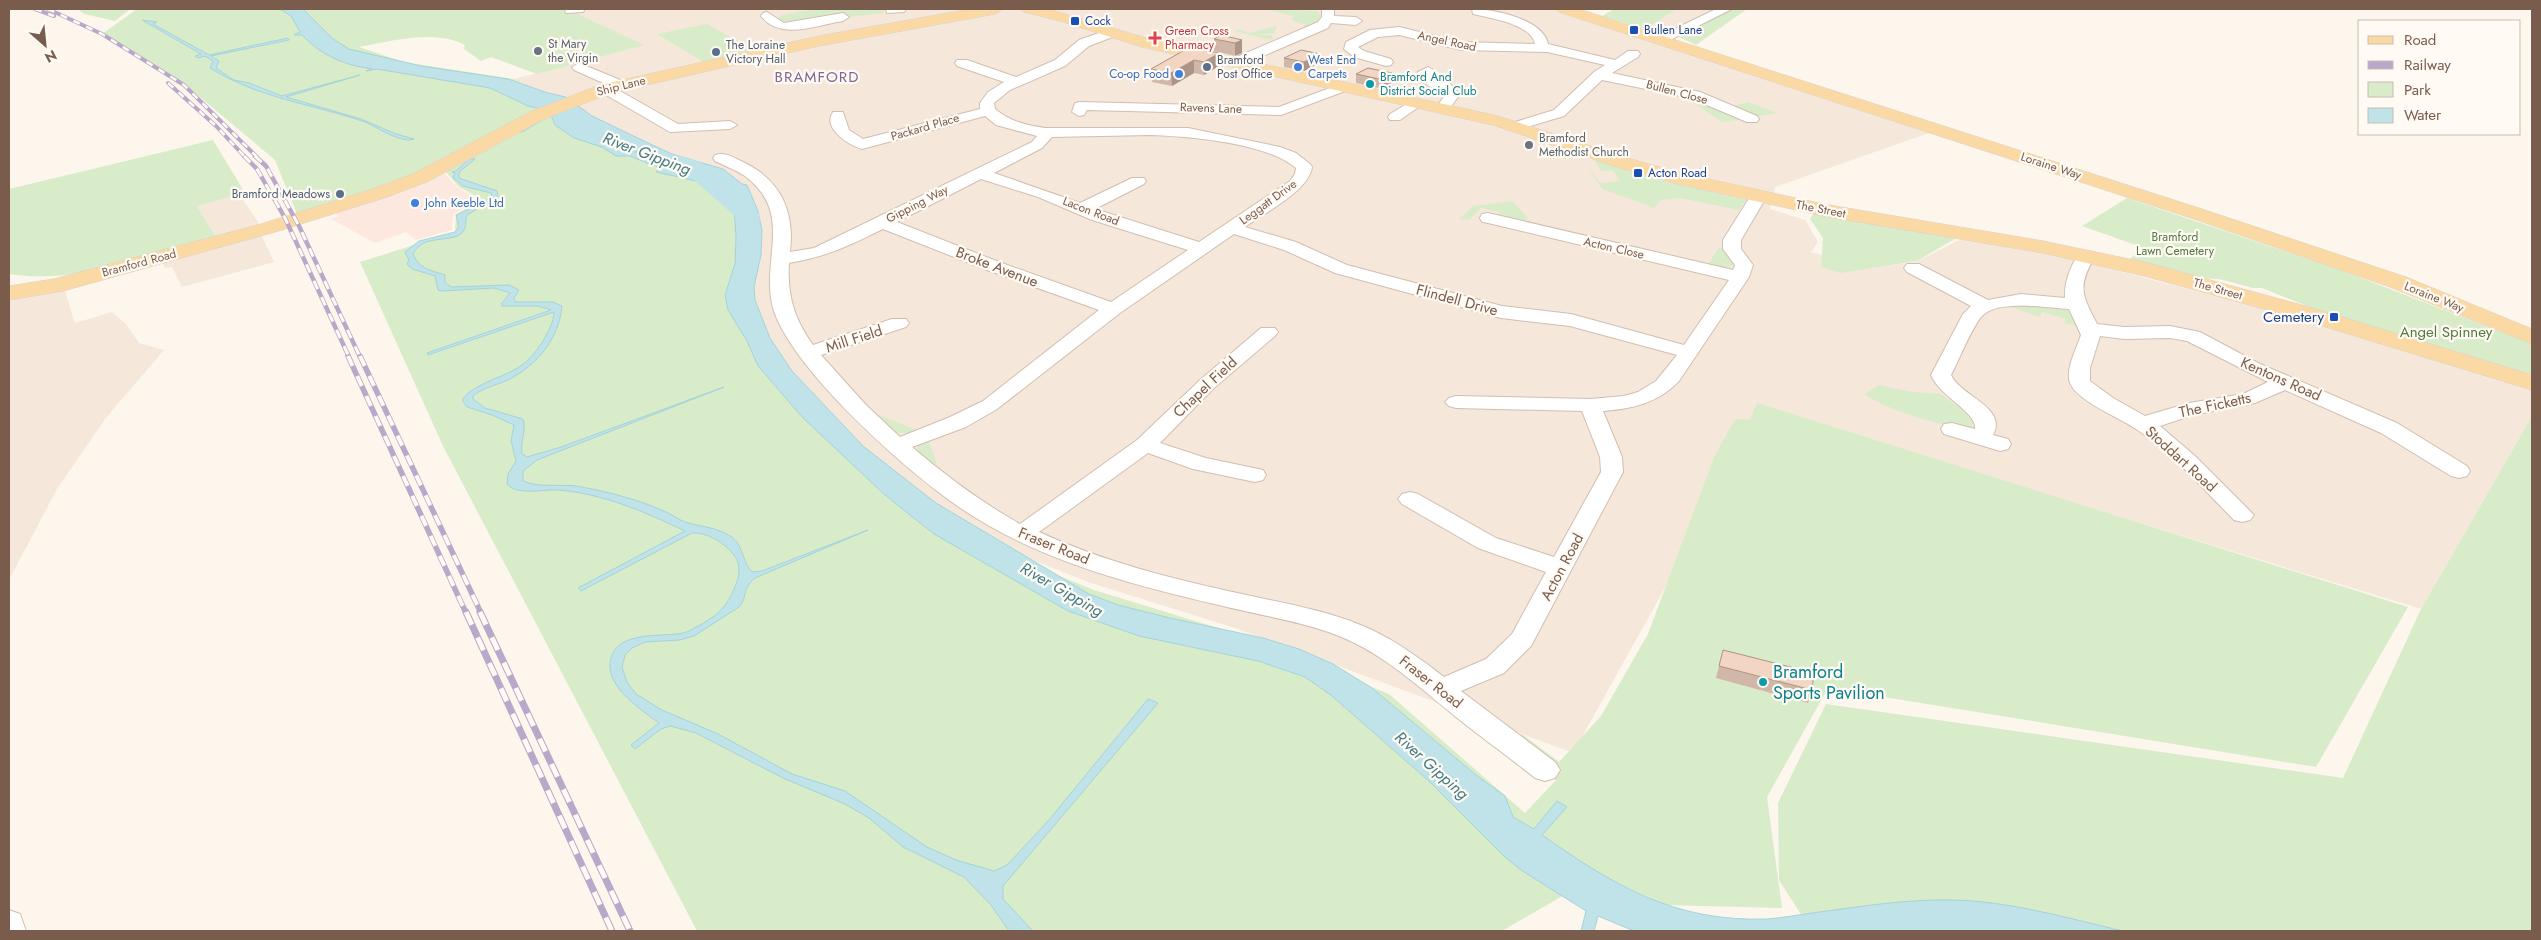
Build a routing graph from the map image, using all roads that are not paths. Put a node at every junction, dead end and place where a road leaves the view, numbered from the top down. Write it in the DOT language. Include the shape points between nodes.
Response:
graph roads {
  1 [pos="996,9"];
  2 [pos="1030,9"];
  3 [pos="1564,9"];
  4 [pos="1726,9"];
  5 [pos="1477,10"];
  6 [pos="783,13"];
  7 [pos="1328,14"];
  8 [pos="842,17"];
  9 [pos="1356,20"];
  10 [pos="1110,33"];
  11 [pos="1661,40"];
  12 [pos="1542,48"];
  13 [pos="1633,54"];
  14 [pos="1386,62"];
  15 [pos="1236,63"];
  16 [pos="962,64"];
  17 [pos="1616,64"];
  18 [pos="579,66"];
  19 [pos="1428,71"];
  20 [pos="1599,75"];
  21 [pos="1016,82"];
  22 [pos="613,87"];
  23 [pos="1343,87"];
  24 [pos="1415,103"];
  25 [pos="1443,108"];
  26 [pos="988,111"];
  27 [pos="1079,112"];
  28 [pos="838,115"];
  29 [pos="1395,117"];
  30 [pos="1752,119"];
  31 [pos="1517,126"];
  32 [pos="720,129"];
  33 [pos="1045,133"];
  34 [pos="721,158"];
  35 [pos="979,173"];
  36 [pos="1138,181"];
  37 [pos="1759,196"];
  38 [pos="1081,209"];
  39 [pos="1488,218"];
  40 [pos="882,222"];
  41 [pos="268,228"];
  42 [pos="1231,228"];
  43 [pos="1202,250"];
  44 [pos="2086,256"];
  45 [pos="780,259"];
  46 [pos="1913,268"];
  47 [pos="1740,277"];
  48 [pos="9,293"];
  49 [pos="2075,304"];
  50 [pos="1986,306"];
  51 [pos="1113,309"];
  52 [pos="899,323"];
  53 [pos="2090,329"];
  54 [pos="1268,332"];
  55 [pos="2532,337"];
  56 [pos="1688,352"];
  57 [pos="809,353"];
  58 [pos="2284,382"];
  59 [pos="2532,383"];
  60 [pos="1456,402"];
  61 [pos="1590,405"];
  62 [pos="2143,424"];
  63 [pos="1952,430"];
  64 [pos="898,445"];
  65 [pos="1145,445"];
  66 [pos="2459,471"];
  67 [pos="1255,475"];
  68 [pos="1410,499"];
  69 [pos="2242,515"];
  70 [pos="1021,534"];
  71 [pos="1561,568"];
  72 [pos="1442,689"];
  73 [pos="1545,770"];
  74 [pos="9,924"];
  75 [pos="10,931"];
  1 -- 22 [label="main road, Ship Lane" via="819,41"];
  2 -- 10 [label="main road, The Street"];
  3 -- 11 [label="main road, Loraine Way"];
  4 -- 11 [label="street"];
  5 -- 12 [label="street" via="1533,30 1541,37"];
  6 -- 8 [label="street" via="761,18 784,27"];
  7 -- 9 [label="street"];
  7 -- 15 [label="street" via="1316,28"];
  10 -- 15 [label="main road, The Street"];
  10 -- 21 [label="street" via="1084,43 1060,63"];
  11 -- 55 [label="main road, Loraine Way" via="2398,282"];
  12 -- 14 [label="street, Angel Road" via="1469,47 1394,31 1375,34 1351,45 1355,53"];
  12 -- 17 [label="street, Angel Road"];
  13 -- 17 [label="street"];
  15 -- 23 [label="main road, The Street"];
  16 -- 21 [label="street"];
  17 -- 20 [label="street"];
  18 -- 22 [label="street"];
  19 -- 25 [label="street" via="1423,75 1424,79 1447,83 1452,92 1453,96"];
  20 -- 30 [label="street, Bullen Close" via="1686,92"];
  20 -- 31 [label="street" via="1559,113"];
  21 -- 26 [label="street" via="993,95 986,106"];
  22 -- 32 [label="street" via="676,129"];
  22 -- 41 [label="main road, Ship Lane" via="538,116 422,177"];
  23 -- 24 [label="main road, The Street"];
  23 -- 27 [label="street, Ravens Lane" via="1281,112 1141,106 1080,106"];
  24 -- 25 [label="main road, The Street"];
  24 -- 29 [label="street"];
  25 -- 31 [label="main road, The Street"];
  26 -- 28 [label="street, Packard Place" via="867,148 844,134"];
  26 -- 33 [label="street, Leggatt Drive" via="1003,123"];
  31 -- 37 [label="main road, The Street" via="1651,172"];
  33 -- 35 [label="street, Gipping Way" via="1037,145"];
  33 -- 42 [label="street, Leggatt Drive" via="1170,131 1281,151 1304,167 1303,175 1296,184"];
  34 -- 45 [label="street, Fraser Road" via="753,175 778,203 784,224"];
  35 -- 38 [label="street, Lacon Road"];
  35 -- 40 [label="street, Gipping Way"];
  36 -- 38 [label="street"];
  37 -- 44 [label="main road, The Street" via="1858,217"];
  37 -- 47 [label="street" via="1732,240 1732,249 1744,265"];
  38 -- 43 [label="street, Lacon Road"];
  39 -- 47 [label="street, Acton Close"];
  40 -- 45 [label="street, Gipping Way" via="817,254"];
  40 -- 51 [label="street, Broke Avenue"];
  41 -- 48 [label="main road, Bramford Road" via="55,286"];
  42 -- 43 [label="street, Leggatt Drive"];
  42 -- 56 [label="street, Flindell Drive" via="1290,246 1340,269 1501,312 1571,320"];
  43 -- 51 [label="street, Leggatt Drive"];
  44 -- 49 [label="street" via="2075,286"];
  44 -- 59 [label="main road, The Street" via="2173,276 2293,310"];
  45 -- 57 [label="street, Fraser Road" via="781,301 787,319"];
  46 -- 50 [label="street"];
  47 -- 56 [label="street"];
  49 -- 50 [label="street" via="2021,300"];
  49 -- 53 [label="street"];
  50 -- 63 [label="street" via="1973,314 1941,374 1948,389 1984,418 1990,441"];
  51 -- 64 [label="street, Leggatt Drive" via="990,405 958,422"];
  52 -- 57 [label="street, Mill Field"];
  53 -- 58 [label="street, Kentons Road" via="2188,334"];
  53 -- 62 [label="street, Stoddart Road" via="2091,340 2080,368 2080,382 2096,397"];
  54 -- 65 [label="street, Chapel Field" via="1213,379"];
  56 -- 61 [label="street" via="1672,377 1658,391 1630,402"];
  57 -- 64 [label="street, Fraser Road"];
  58 -- 62 [label="street, The Ficketts" via="2248,399 2189,409"];
  58 -- 66 [label="street, Kentons Road" via="2388,428"];
  60 -- 61 [label="street"];
  61 -- 71 [label="street, Acton Road" via="1611,457 1612,472"];
  62 -- 69 [label="street, Stoddart Road" via="2171,446"];
  64 -- 70 [label="street, Fraser Road" via="970,506"];
  65 -- 67 [label="street" via="1201,464"];
  65 -- 70 [label="street, Chapel Field"];
  68 -- 71 [label="street" via="1486,543"];
  70 -- 72 [label="street, Fraser Road" via="1125,573 1349,630 1392,652"];
  71 -- 72 [label="street, Acton Road" via="1515,649 1494,666"];
  72 -- 73 [label="street, Fraser Road"];
  74 -- 75 [label="street"];
}
